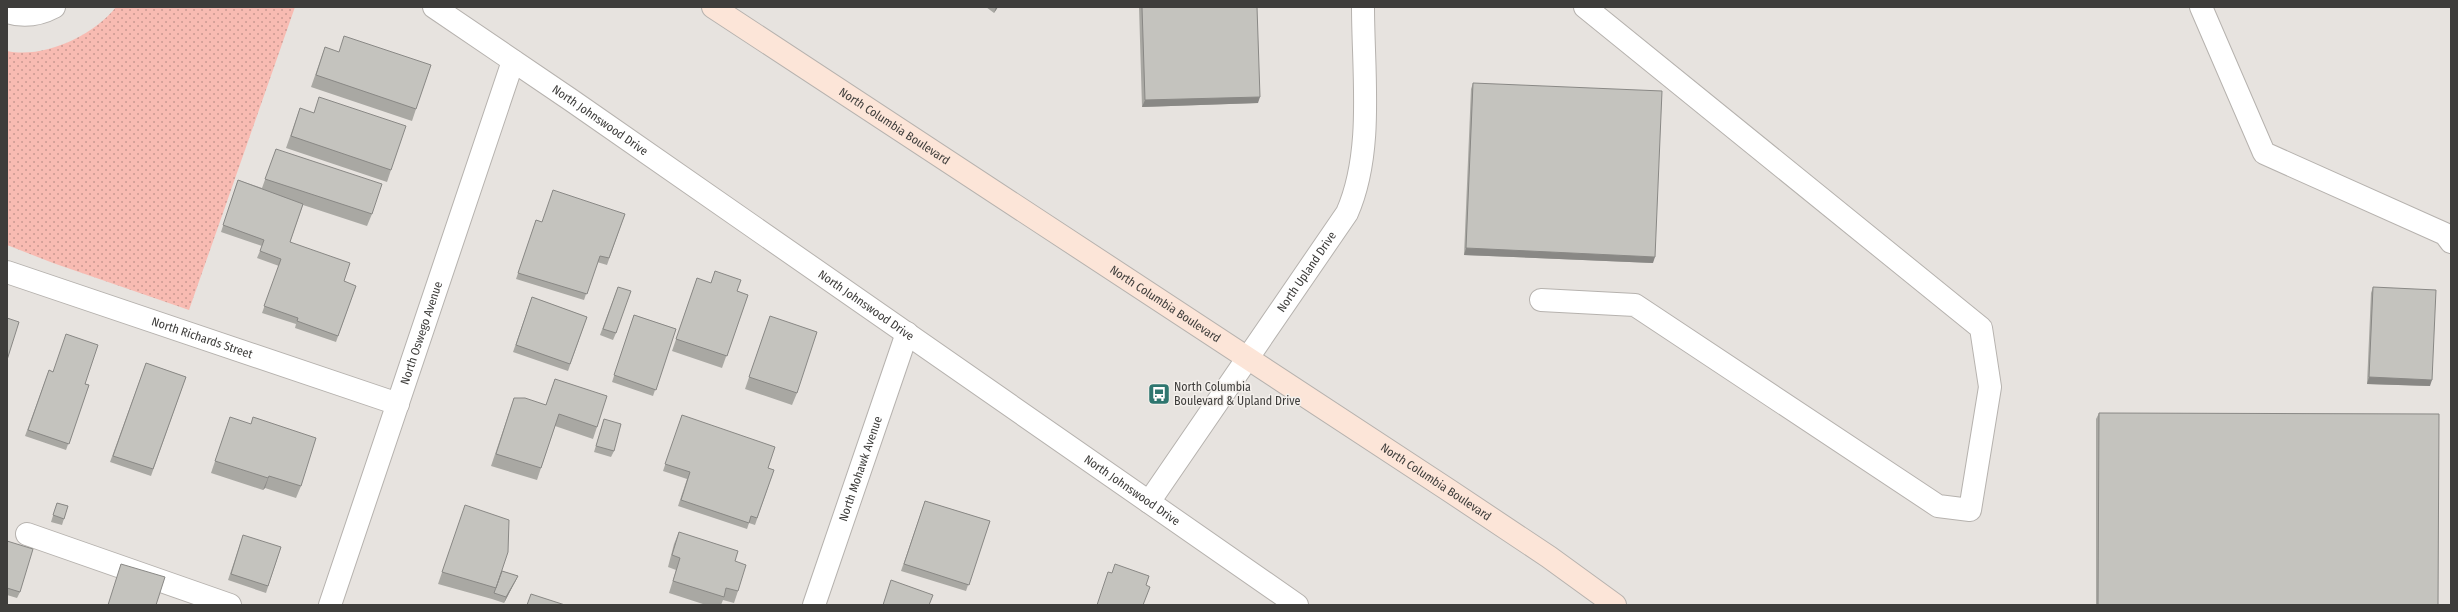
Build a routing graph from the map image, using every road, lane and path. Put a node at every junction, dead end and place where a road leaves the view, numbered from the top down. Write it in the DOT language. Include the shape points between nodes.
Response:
graph roads {
  1 [pos="54,7"];
  2 [pos="434,7"];
  3 [pos="713,7"];
  4 [pos="1363,7"];
  5 [pos="1585,7"];
  6 [pos="2201,7"];
  7 [pos="7,12"];
  8 [pos="514,61"];
  9 [pos="2451,242"];
  10 [pos="7,272"];
  11 [pos="1541,300"];
  12 [pos="907,333"];
  13 [pos="1248,358"];
  14 [pos="398,404"];
  15 [pos="1149,502"];
  16 [pos="27,534"];
  17 [pos="1295,604"];
  18 [pos="230,605"];
  19 [pos="330,605"];
  20 [pos="814,605"];
  21 [pos="1614,605"];
  1 -- 7 [label="street" via="35,14 18,15"];
  2 -- 8 [label="street, North Johnswood Drive"];
  3 -- 13 [label="main road, North Columbia Boulevard"];
  4 -- 13 [label="street, North Upland Drive" via="1364,130 1361,169 1355,195 1347,213"];
  5 -- 11 [label="street" via="1981,328 1990,387 1970,510 1938,506 1635,304"];
  6 -- 9 [label="street" via="2264,152 2445,234"];
  8 -- 12 [label="street, North Johnswood Drive"];
  8 -- 14 [label="street, North Oswego Avenue"];
  10 -- 14 [label="street, North Richards Street"];
  12 -- 15 [label="street, North Johnswood Drive"];
  12 -- 20 [label="street, North Mohawk Avenue"];
  13 -- 15 [label="street, North Upland Drive"];
  13 -- 21 [label="main road, North Columbia Boulevard" via="1550,557"];
  14 -- 19 [label="street, North Oswego Avenue"];
  15 -- 17 [label="street, North Johnswood Drive"];
  16 -- 18 [label="street"];
}
